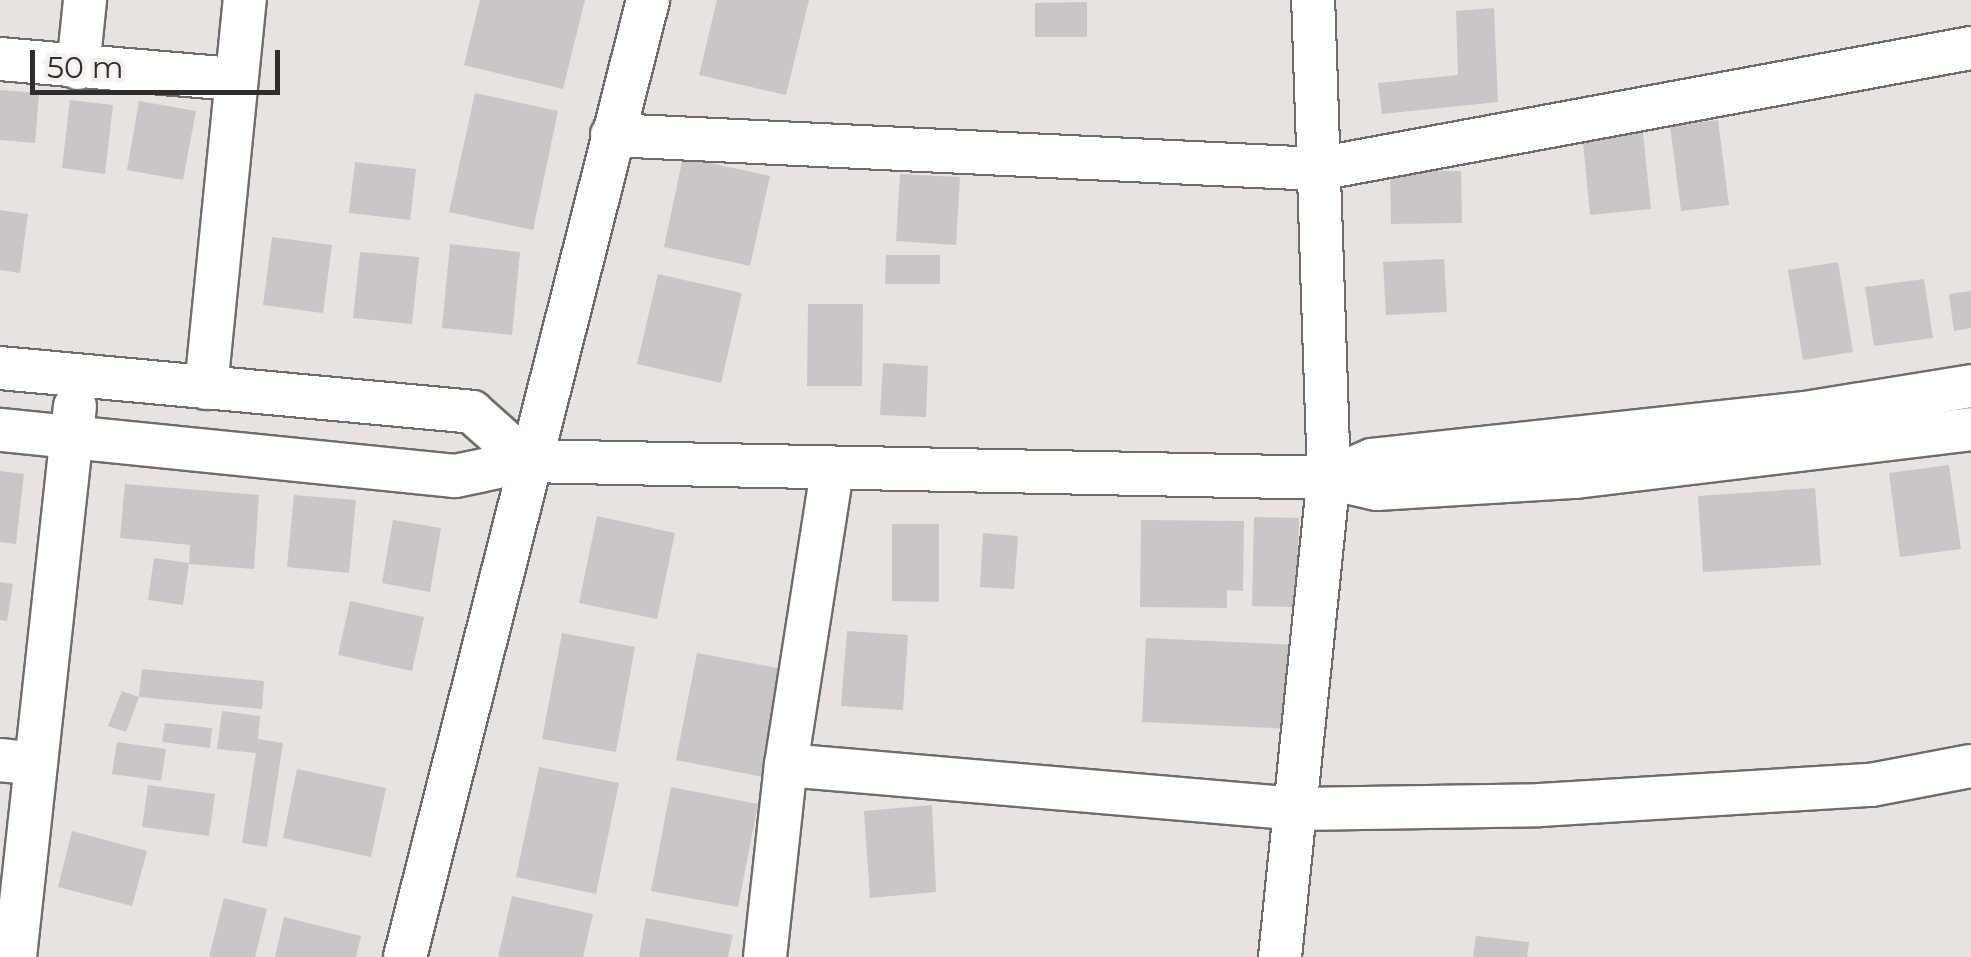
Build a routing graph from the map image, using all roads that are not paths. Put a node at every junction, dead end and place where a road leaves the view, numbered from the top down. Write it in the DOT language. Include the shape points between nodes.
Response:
graph roads {
  1 [pos="85,0"];
  2 [pos="245,0"];
  3 [pos="648,0"];
  4 [pos="1313,0"];
  5 [pos="1971,48"];
  6 [pos="0,59"];
  7 [pos="78,68"];
  8 [pos="233,80"];
  9 [pos="612,135"];
  10 [pos="1318,169"];
  11 [pos="0,368"];
  12 [pos="76,376"];
  13 [pos="1971,386"];
  14 [pos="206,388"];
  15 [pos="0,430"];
  16 [pos="1971,430"];
  17 [pos="74,435"];
  18 [pos="527,461"];
  19 [pos="832,472"];
  20 [pos="1329,478"];
  21 [pos="18,762"];
  22 [pos="786,766"];
  23 [pos="1971,766"];
  24 [pos="1298,809"];
  25 [pos="15,957"];
  26 [pos="405,957"];
  27 [pos="765,957"];
  28 [pos="1280,957"];
  1 -- 7 [label="street"];
  2 -- 8 [label="street"];
  3 -- 9 [label="street"];
  4 -- 10 [label="street"];
  5 -- 10 [label="street"];
  6 -- 7 [label="street"];
  7 -- 8 [label="street"];
  8 -- 14 [label="street"];
  9 -- 10 [label="street"];
  9 -- 18 [label="street"];
  10 -- 20 [label="street"];
  11 -- 12 [label="street"];
  12 -- 14 [label="street"];
  12 -- 17 [label="street"];
  13 -- 20 [label="street" via="1805,413 1372,460"];
  14 -- 18 [label="street" via="472,412"];
  15 -- 17 [label="street"];
  16 -- 20 [label="street" via="1576,477 1377,489"];
  17 -- 18 [label="street" via="456,476"];
  17 -- 21 [label="street"];
  18 -- 19 [label="street"];
  18 -- 26 [label="street"];
  19 -- 20 [label="street"];
  19 -- 22 [label="street"];
  20 -- 24 [label="street"];
  21 -- 25 [label="street"];
  22 -- 24 [label="street"];
  22 -- 27 [label="street"];
  23 -- 24 [label="street" via="1870,785 1793,790 1540,805"];
  24 -- 28 [label="street"];
}
